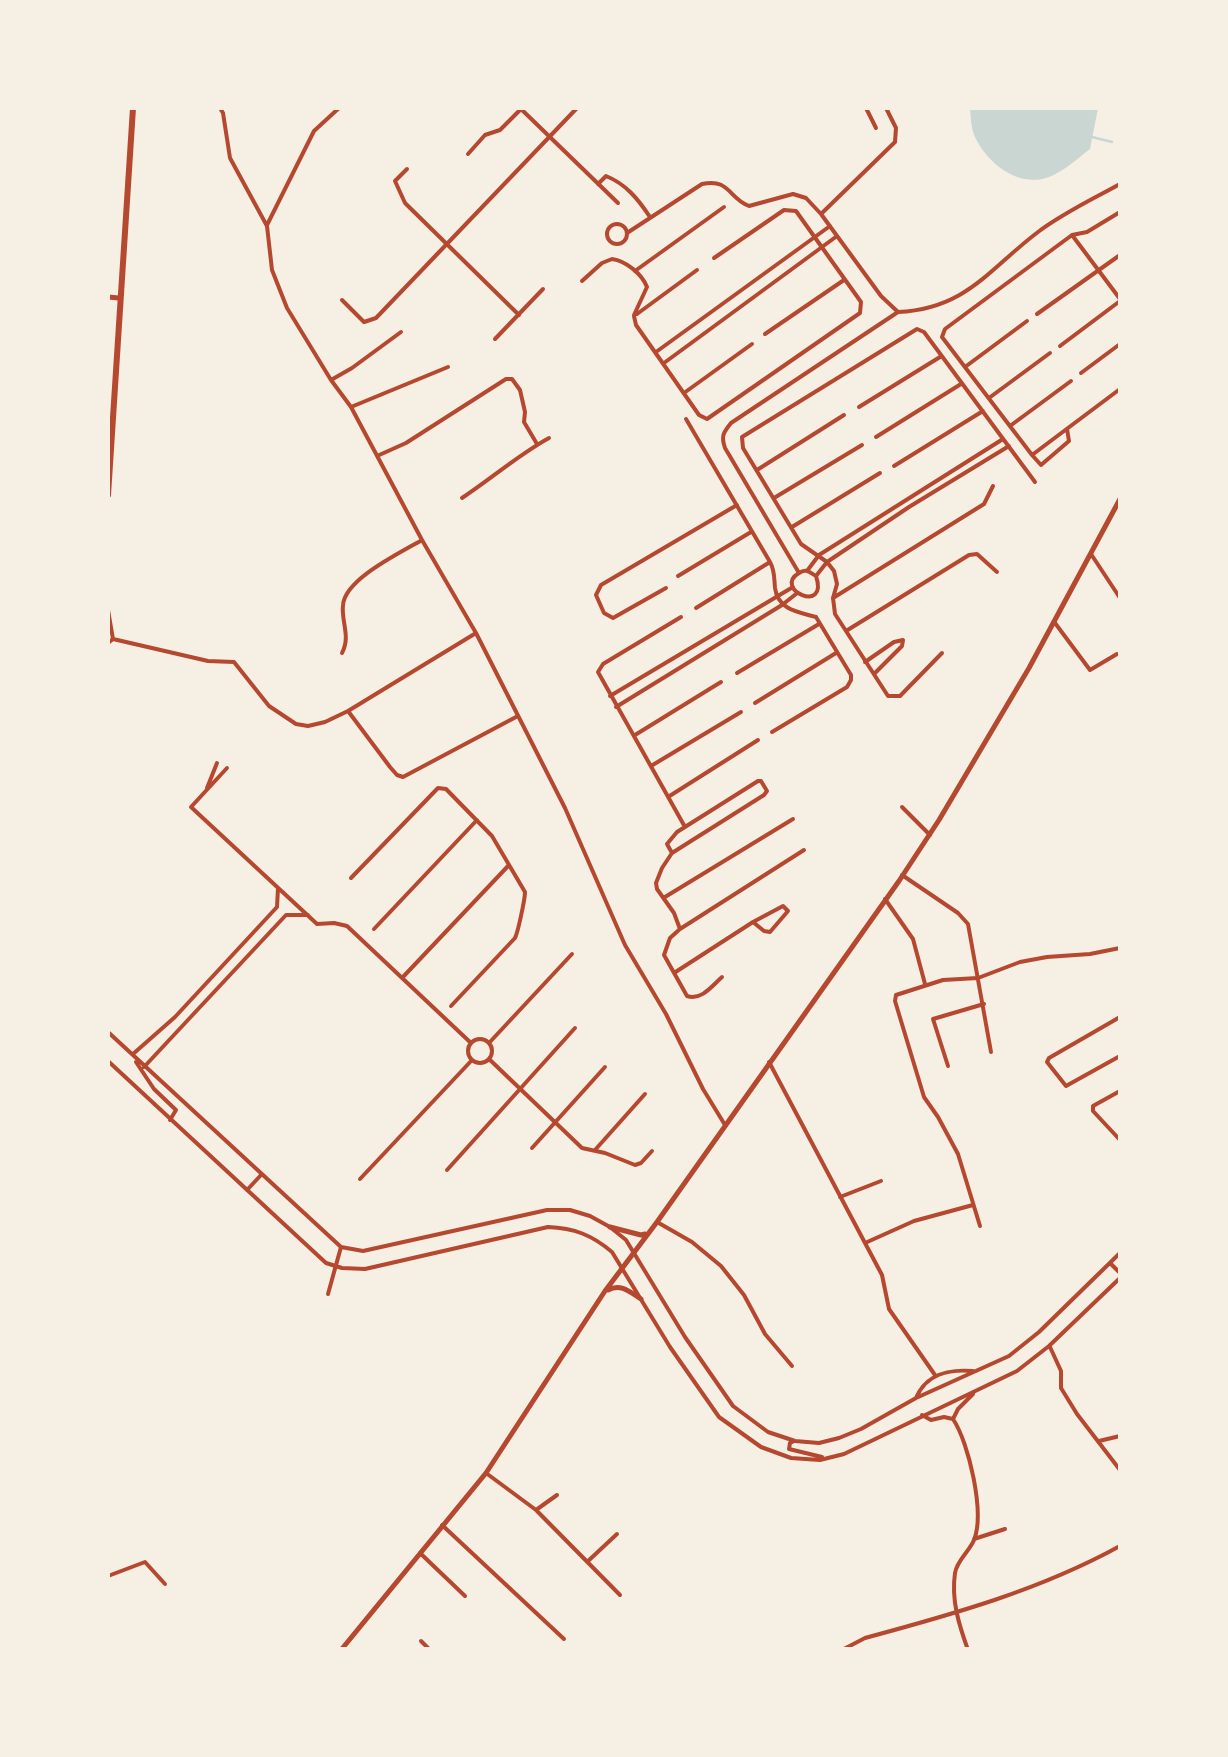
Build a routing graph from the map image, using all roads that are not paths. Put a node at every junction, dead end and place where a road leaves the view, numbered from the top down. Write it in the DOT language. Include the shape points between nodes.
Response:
graph roads {
  1 [pos="133,108"];
  2 [pos="220,108"];
  3 [pos="332,108"];
  4 [pos="340,108"];
  5 [pos="522,108"];
  6 [pos="577,108"];
  7 [pos="866,108"];
  8 [pos="886,108"];
  9 [pos="332,116"];
  10 [pos="876,128"];
  11 [pos="550,136"];
  12 [pos="468,154"];
  13 [pos="407,169"];
  14 [pos="598,184"];
  15 [pos="1120,184"];
  16 [pos="618,203"];
  17 [pos="724,207"];
  18 [pos="1120,212"];
  19 [pos="821,214"];
  20 [pos="650,217"];
  21 [pos="267,226"];
  22 [pos="830,226"];
  23 [pos="627,233"];
  24 [pos="1072,235"];
  25 [pos="816,236"];
  26 [pos="836,236"];
  27 [pos="446,244"];
  28 [pos="823,246"];
  29 [pos="1120,255"];
  30 [pos="714,258"];
  31 [pos="1098,269"];
  32 [pos="696,270"];
  33 [pos="995,270"];
  34 [pos="635,272"];
  35 [pos="1000,275"];
  36 [pos="845,279"];
  37 [pos="582,282"];
  38 [pos="543,289"];
  39 [pos="108,297"];
  40 [pos="119,298"];
  41 [pos="342,300"];
  42 [pos="1120,300"];
  43 [pos="898,312"];
  44 [pos="519,314"];
  45 [pos="1037,314"];
  46 [pos="634,316"];
  47 [pos="1027,321"];
  48 [pos="400,332"];
  49 [pos="765,334"];
  50 [pos="496,340"];
  51 [pos="752,344"];
  52 [pos="1120,344"];
  53 [pos="1060,346"];
  54 [pos="656,352"];
  55 [pos="1050,353"];
  56 [pos="941,356"];
  57 [pos="664,363"];
  58 [pos="965,367"];
  59 [pos="448,368"];
  60 [pos="1081,374"];
  61 [pos="331,380"];
  62 [pos="1071,381"];
  63 [pos="962,384"];
  64 [pos="1120,389"];
  65 [pos="684,393"];
  66 [pos="989,398"];
  67 [pos="859,406"];
  68 [pos="351,407"];
  69 [pos="983,411"];
  70 [pos="844,415"];
  71 [pos="686,419"];
  72 [pos="1010,426"];
  73 [pos="1067,428"];
  74 [pos="876,437"];
  75 [pos="548,438"];
  76 [pos="1003,439"];
  77 [pos="537,444"];
  78 [pos="862,445"];
  79 [pos="1008,446"];
  80 [pos="1032,455"];
  81 [pos="377,456"];
  82 [pos="894,466"];
  83 [pos="757,470"];
  84 [pos="880,474"];
  85 [pos="1034,482"];
  86 [pos="993,486"];
  87 [pos="108,495"];
  88 [pos="462,498"];
  89 [pos="774,498"];
  90 [pos="1120,499"];
  91 [pos="736,504"];
  92 [pos="792,527"];
  93 [pos="752,531"];
  94 [pos="422,540"];
  95 [pos="1091,554"];
  96 [pos="819,556"];
  97 [pos="770,562"];
  98 [pos="827,562"];
  99 [pos="808,571"];
  100 [pos="997,572"];
  101 [pos="799,573"];
  102 [pos="678,576"];
  103 [pos="816,576"];
  104 [pos="792,587"];
  105 [pos="666,588"];
  106 [pos="796,594"];
  107 [pos="777,597"];
  108 [pos="832,598"];
  109 [pos="1120,598"];
  110 [pos="782,604"];
  111 [pos="696,608"];
  112 [pos="108,610"];
  113 [pos="681,617"];
  114 [pos="1054,622"];
  115 [pos="820,623"];
  116 [pos="846,631"];
  117 [pos="476,633"];
  118 [pos="114,638"];
  119 [pos="108,644"];
  120 [pos="837,652"];
  121 [pos="342,653"];
  122 [pos="942,653"];
  123 [pos="1117,654"];
  124 [pos="864,662"];
  125 [pos="737,673"];
  126 [pos="873,675"];
  127 [pos="720,682"];
  128 [pos="610,696"];
  129 [pos="755,703"];
  130 [pos="616,707"];
  131 [pos="348,711"];
  132 [pos="741,712"];
  133 [pos="517,716"];
  134 [pos="772,732"];
  135 [pos="634,736"];
  136 [pos="758,740"];
  137 [pos="217,763"];
  138 [pos="652,766"];
  139 [pos="227,768"];
  140 [pos="205,792"];
  141 [pos="668,797"];
  142 [pos="902,807"];
  143 [pos="793,819"];
  144 [pos="477,820"];
  145 [pos="685,826"];
  146 [pos="930,835"];
  147 [pos="804,850"];
  148 [pos="672,853"];
  149 [pos="509,865"];
  150 [pos="902,875"];
  151 [pos="352,878"];
  152 [pos="278,888"];
  153 [pos="664,898"];
  154 [pos="885,899"];
  155 [pos="277,907"];
  156 [pos="286,915"];
  157 [pos="308,915"];
  158 [pos="753,922"];
  159 [pos="374,929"];
  160 [pos="680,929"];
  161 [pos="1120,948"];
  162 [pos="572,954"];
  163 [pos="674,973"];
  164 [pos="722,977"];
  165 [pos="402,978"];
  166 [pos="978,978"];
  167 [pos="925,985"];
  168 [pos="984,1004"];
  169 [pos="452,1006"];
  170 [pos="1120,1017"];
  171 [pos="576,1028"];
  172 [pos="157,1031"];
  173 [pos="108,1032"];
  174 [pos="471,1042"];
  175 [pos="489,1042"];
  176 [pos="168,1043"];
  177 [pos="992,1052"];
  178 [pos="132,1056"];
  179 [pos="1120,1056"];
  180 [pos="472,1060"];
  181 [pos="488,1060"];
  182 [pos="108,1061"];
  183 [pos="769,1062"];
  184 [pos="948,1066"];
  185 [pos="144,1067"];
  186 [pos="605,1068"];
  187 [pos="520,1089"];
  188 [pos="1120,1091"];
  189 [pos="645,1094"];
  190 [pos="170,1120"];
  191 [pos="555,1122"];
  192 [pos="724,1125"];
  193 [pos="1120,1128"];
  194 [pos="1114,1132"];
  195 [pos="1120,1140"];
  196 [pos="532,1148"];
  197 [pos="594,1151"];
  198 [pos="652,1151"];
  199 [pos="447,1170"];
  200 [pos="261,1175"];
  201 [pos="360,1179"];
  202 [pos="881,1181"];
  203 [pos="246,1190"];
  204 [pos="840,1198"];
  205 [pos="973,1205"];
  206 [pos="658,1222"];
  207 [pos="980,1226"];
  208 [pos="610,1227"];
  209 [pos="648,1233"];
  210 [pos="865,1243"];
  211 [pos="341,1247"];
  212 [pos="633,1252"];
  213 [pos="1120,1253"];
  214 [pos="1110,1263"];
  215 [pos="336,1266"];
  216 [pos="622,1267"];
  217 [pos="1120,1276"];
  218 [pos="604,1291"];
  219 [pos="328,1294"];
  220 [pos="641,1299"];
  221 [pos="1049,1346"];
  222 [pos="792,1366"];
  223 [pos="974,1372"];
  224 [pos="935,1374"];
  225 [pos="976,1390"];
  226 [pos="916,1398"];
  227 [pos="922,1415"];
  228 [pos="953,1419"];
  229 [pos="1120,1436"];
  230 [pos="795,1441"];
  231 [pos="1098,1441"];
  232 [pos="826,1459"];
  233 [pos="1120,1470"];
  234 [pos="486,1473"];
  235 [pos="558,1495"];
  236 [pos="536,1510"];
  237 [pos="442,1525"];
  238 [pos="1005,1530"];
  239 [pos="617,1534"];
  240 [pos="974,1539"];
  241 [pos="1120,1546"];
  242 [pos="420,1553"];
  243 [pos="587,1562"];
  244 [pos="108,1576"];
  245 [pos="165,1584"];
  246 [pos="620,1595"];
  247 [pos="464,1596"];
  248 [pos="955,1613"];
  249 [pos="564,1638"];
  250 [pos="420,1640"];
  251 [pos="341,1650"];
  252 [pos="430,1650"];
  253 [pos="842,1650"];
  254 [pos="968,1650"];
  1 -- 40 [label="main road"];
  2 -- 21 [label="street" via="230,158"];
  3 -- 9 [label="street"];
  4 -- 9 [label="street"];
  5 -- 11 [label="street"];
  5 -- 12 [label="street"];
  6 -- 11 [label="street"];
  7 -- 10 [label="street"];
  8 -- 19 [label="street" via="895,142"];
  9 -- 21 [label="street" via="314,131"];
  11 -- 14 [label="street"];
  11 -- 27 [label="street"];
  13 -- 27 [label="street" via="395,181 405,203"];
  14 -- 16 [label="street"];
  14 -- 20 [label="street" via="606,176 617,180"];
  15 -- 33 [label="street" via="1053,221"];
  17 -- 34 [label="street"];
  18 -- 24 [label="street"];
  19 -- 20 [label="street" via="800,194 744,205 714,182"];
  19 -- 22 [label="street"];
  20 -- 23 [label="street"];
  21 -- 61 [label="street" via="272,270 287,308"];
  22 -- 25 [label="street"];
  22 -- 26 [label="street"];
  23 -- 23 [label="street" via="614,244 606,234 613,224"];
  24 -- 31 [label="street"];
  24 -- 58 [label="street" via="943,332"];
  25 -- 28 [label="street"];
  25 -- 30 [label="street" via="796,211 784,210"];
  25 -- 54 [label="street"];
  26 -- 28 [label="street"];
  26 -- 43 [label="street"];
  27 -- 41 [label="street" via="376,318 364,322"];
  27 -- 44 [label="street"];
  28 -- 36 [label="street"];
  28 -- 57 [label="street"];
  29 -- 31 [label="street"];
  31 -- 42 [label="street"];
  31 -- 45 [label="street"];
  32 -- 46 [label="street"];
  33 -- 35 [label="street"];
  33 -- 43 [label="street" via="956,299"];
  34 -- 37 [label="street" via="612,259"];
  34 -- 46 [label="street" via="647,288"];
  36 -- 49 [label="street"];
  36 -- 65 [label="street" via="861,302 860,313 710,418"];
  38 -- 44 [label="street"];
  39 -- 40 [label="street"];
  40 -- 87 [label="main road"];
  42 -- 53 [label="street"];
  43 -- 101 [label="street" via="723,433 725,448"];
  44 -- 50 [label="street"];
  46 -- 54 [label="street"];
  47 -- 58 [label="street"];
  48 -- 61 [label="street"];
  51 -- 65 [label="street"];
  52 -- 60 [label="street"];
  54 -- 57 [label="street"];
  55 -- 66 [label="street"];
  56 -- 63 [label="street"];
  56 -- 67 [label="street"];
  56 -- 83 [label="street" via="917,329 744,434 743,448"];
  57 -- 65 [label="street"];
  58 -- 66 [label="street"];
  59 -- 68 [label="street"];
  61 -- 68 [label="street"];
  62 -- 72 [label="street"];
  63 -- 69 [label="street"];
  63 -- 74 [label="street"];
  64 -- 73 [label="street"];
  66 -- 72 [label="street"];
  68 -- 81 [label="street"];
  69 -- 76 [label="street"];
  69 -- 82 [label="street"];
  70 -- 83 [label="street"];
  71 -- 91 [label="street"];
  72 -- 80 [label="street"];
  73 -- 80 [label="street"];
  73 -- 80 [label="street" via="1069,440 1040,466"];
  75 -- 77 [label="street"];
  76 -- 79 [label="street"];
  76 -- 96 [label="street"];
  77 -- 81 [label="street" via="524,422 520,390 506,378"];
  77 -- 88 [label="street"];
  78 -- 89 [label="street"];
  79 -- 85 [label="street"];
  79 -- 98 [label="street"];
  81 -- 94 [label="street"];
  83 -- 89 [label="street"];
  84 -- 92 [label="street"];
  86 -- 108 [label="street" via="984,504"];
  89 -- 92 [label="street"];
  90 -- 95 [label="street"];
  91 -- 93 [label="street"];
  91 -- 105 [label="street" via="596,595 613,618"];
  92 -- 96 [label="street"];
  93 -- 97 [label="street"];
  93 -- 102 [label="street"];
  94 -- 117 [label="street"];
  94 -- 121 [label="street" via="351,588 342,609"];
  95 -- 109 [label="street"];
  95 -- 114 [label="street"];
  96 -- 98 [label="street"];
  96 -- 99 [label="street"];
  97 -- 107 [label="street"];
  97 -- 111 [label="street"];
  98 -- 103 [label="street"];
  98 -- 108 [label="street" via="837,584"];
  99 -- 101 [label="street"];
  99 -- 103 [label="street"];
  100 -- 116 [label="street" via="969,554"];
  101 -- 104 [label="street"];
  103 -- 106 [label="street" via="817,591"];
  104 -- 106 [label="street"];
  104 -- 107 [label="street"];
  106 -- 110 [label="street"];
  107 -- 110 [label="street"];
  107 -- 128 [label="street"];
  108 -- 116 [label="street"];
  110 -- 115 [label="street"];
  110 -- 130 [label="street"];
  112 -- 118 [label="street"];
  113 -- 128 [label="street" via="599,668"];
  114 -- 123 [label="street" via="1090,670"];
  114 -- 146 [label="street"];
  115 -- 120 [label="street"];
  115 -- 125 [label="street"];
  116 -- 124 [label="street"];
  117 -- 131 [label="street"];
  117 -- 133 [label="street"];
  118 -- 119 [label="street"];
  118 -- 131 [label="street" via="234,662 268,706 296,724 325,722"];
  120 -- 129 [label="street"];
  120 -- 134 [label="street" via="852,675 849,684"];
  122 -- 126 [label="street" via="897,698"];
  124 -- 126 [label="street"];
  124 -- 126 [label="street" via="903,640"];
  127 -- 135 [label="street"];
  128 -- 130 [label="street"];
  130 -- 135 [label="street"];
  131 -- 133 [label="street" via="403,778"];
  132 -- 138 [label="street"];
  133 -- 192 [label="street" via="625,945"];
  135 -- 138 [label="street"];
  136 -- 141 [label="street"];
  137 -- 140 [label="street"];
  138 -- 141 [label="street"];
  139 -- 140 [label="street"];
  140 -- 152 [label="street" via="191,807"];
  141 -- 145 [label="street"];
  142 -- 146 [label="street"];
  143 -- 153 [label="street"];
  144 -- 149 [label="street"];
  144 -- 151 [label="street" via="438,788"];
  144 -- 159 [label="street"];
  145 -- 148 [label="street" via="668,842"];
  145 -- 148 [label="street" via="758,781 766,789"];
  146 -- 150 [label="street"];
  147 -- 160 [label="street"];
  148 -- 153 [label="street" via="656,883"];
  149 -- 165 [label="street"];
  149 -- 169 [label="street" via="525,892 519,930"];
  150 -- 154 [label="street"];
  150 -- 166 [label="street" via="964,919"];
  152 -- 155 [label="street"];
  152 -- 157 [label="street"];
  153 -- 160 [label="street"];
  154 -- 167 [label="street" via="914,939"];
  154 -- 183 [label="street"];
  155 -- 156 [label="street"];
  155 -- 172 [label="street"];
  156 -- 157 [label="street"];
  156 -- 176 [label="street"];
  157 -- 165 [label="street" via="318,924 347,926"];
  158 -- 158 [label="street" via="770,932 788,912 780,907"];
  158 -- 163 [label="street"];
  160 -- 163 [label="street" via="664,952"];
  161 -- 166 [label="street" via="1047,956"];
  162 -- 175 [label="street"];
  163 -- 164 [label="street" via="693,998"];
  165 -- 174 [label="street"];
  166 -- 167 [label="street"];
  166 -- 168 [label="street"];
  167 -- 205 [label="street" via="895,998 924,1097 958,1154"];
  168 -- 177 [label="street"];
  168 -- 184 [label="street" via="933,1019"];
  170 -- 179 [label="street" via="1047,1062 1066,1086"];
  171 -- 187 [label="street"];
  172 -- 176 [label="street"];
  172 -- 178 [label="street"];
  173 -- 178 [label="street"];
  174 -- 175 [label="street"];
  174 -- 180 [label="street"];
  175 -- 181 [label="street"];
  176 -- 185 [label="street"];
  178 -- 185 [label="street"];
  178 -- 190 [label="street" via="176,1110"];
  180 -- 181 [label="street"];
  180 -- 201 [label="street"];
  181 -- 187 [label="street"];
  182 -- 190 [label="street"];
  183 -- 192 [label="street"];
  183 -- 204 [label="street"];
  185 -- 200 [label="street"];
  186 -- 191 [label="street"];
  187 -- 191 [label="street"];
  187 -- 199 [label="street"];
  188 -- 194 [label="street" via="1093,1106"];
  189 -- 197 [label="street"];
  190 -- 203 [label="street"];
  191 -- 196 [label="street"];
  191 -- 197 [label="street"];
  192 -- 206 [label="street"];
  193 -- 194 [label="street"];
  194 -- 195 [label="street"];
  197 -- 198 [label="street" via="636,1165"];
  200 -- 203 [label="street"];
  200 -- 211 [label="street"];
  202 -- 204 [label="street"];
  203 -- 215 [label="street"];
  204 -- 210 [label="street"];
  205 -- 207 [label="street"];
  205 -- 210 [label="street"];
  206 -- 209 [label="street"];
  206 -- 222 [label="street" via="721,1266"];
  208 -- 209 [label="street"];
  208 -- 211 [label="street" via="570,1210 546,1210 363,1251"];
  208 -- 212 [label="street"];
  209 -- 212 [label="street"];
  210 -- 224 [label="street" via="885,1280 890,1309"];
  211 -- 215 [label="street"];
  212 -- 216 [label="street"];
  212 -- 230 [label="street" via="733,1406 768,1432"];
  213 -- 214 [label="street"];
  214 -- 217 [label="street"];
  214 -- 223 [label="street" via="1039,1332"];
  215 -- 216 [label="street" via="365,1268 548,1227 584,1232"];
  215 -- 219 [label="street"];
  216 -- 218 [label="street"];
  216 -- 220 [label="street"];
  217 -- 221 [label="street"];
  218 -- 220 [label="street" via="622,1288"];
  218 -- 234 [label="street"];
  220 -- 232 [label="street" via="719,1417 761,1448"];
  221 -- 225 [label="street"];
  221 -- 231 [label="street" via="1061,1388"];
  223 -- 224 [label="street"];
  223 -- 226 [label="street"];
  224 -- 226 [label="street"];
  225 -- 227 [label="street"];
  225 -- 228 [label="street"];
  226 -- 230 [label="street" via="839,1438"];
  227 -- 228 [label="street"];
  227 -- 232 [label="street"];
  228 -- 240 [label="street" via="972,1461"];
  229 -- 231 [label="street"];
  230 -- 232 [label="street" via="789,1449"];
  231 -- 233 [label="street"];
  234 -- 236 [label="street"];
  234 -- 237 [label="street"];
  235 -- 236 [label="street"];
  236 -- 243 [label="street"];
  237 -- 242 [label="street"];
  237 -- 249 [label="street"];
  238 -- 240 [label="street"];
  239 -- 243 [label="street"];
  240 -- 248 [label="street" via="955,1570"];
  241 -- 248 [label="street" via="1033,1588"];
  242 -- 247 [label="street"];
  242 -- 251 [label="street"];
  243 -- 246 [label="street"];
  244 -- 245 [label="street" via="145,1562"];
  248 -- 253 [label="street"];
  248 -- 254 [label="street"];
  250 -- 252 [label="street"];
}
